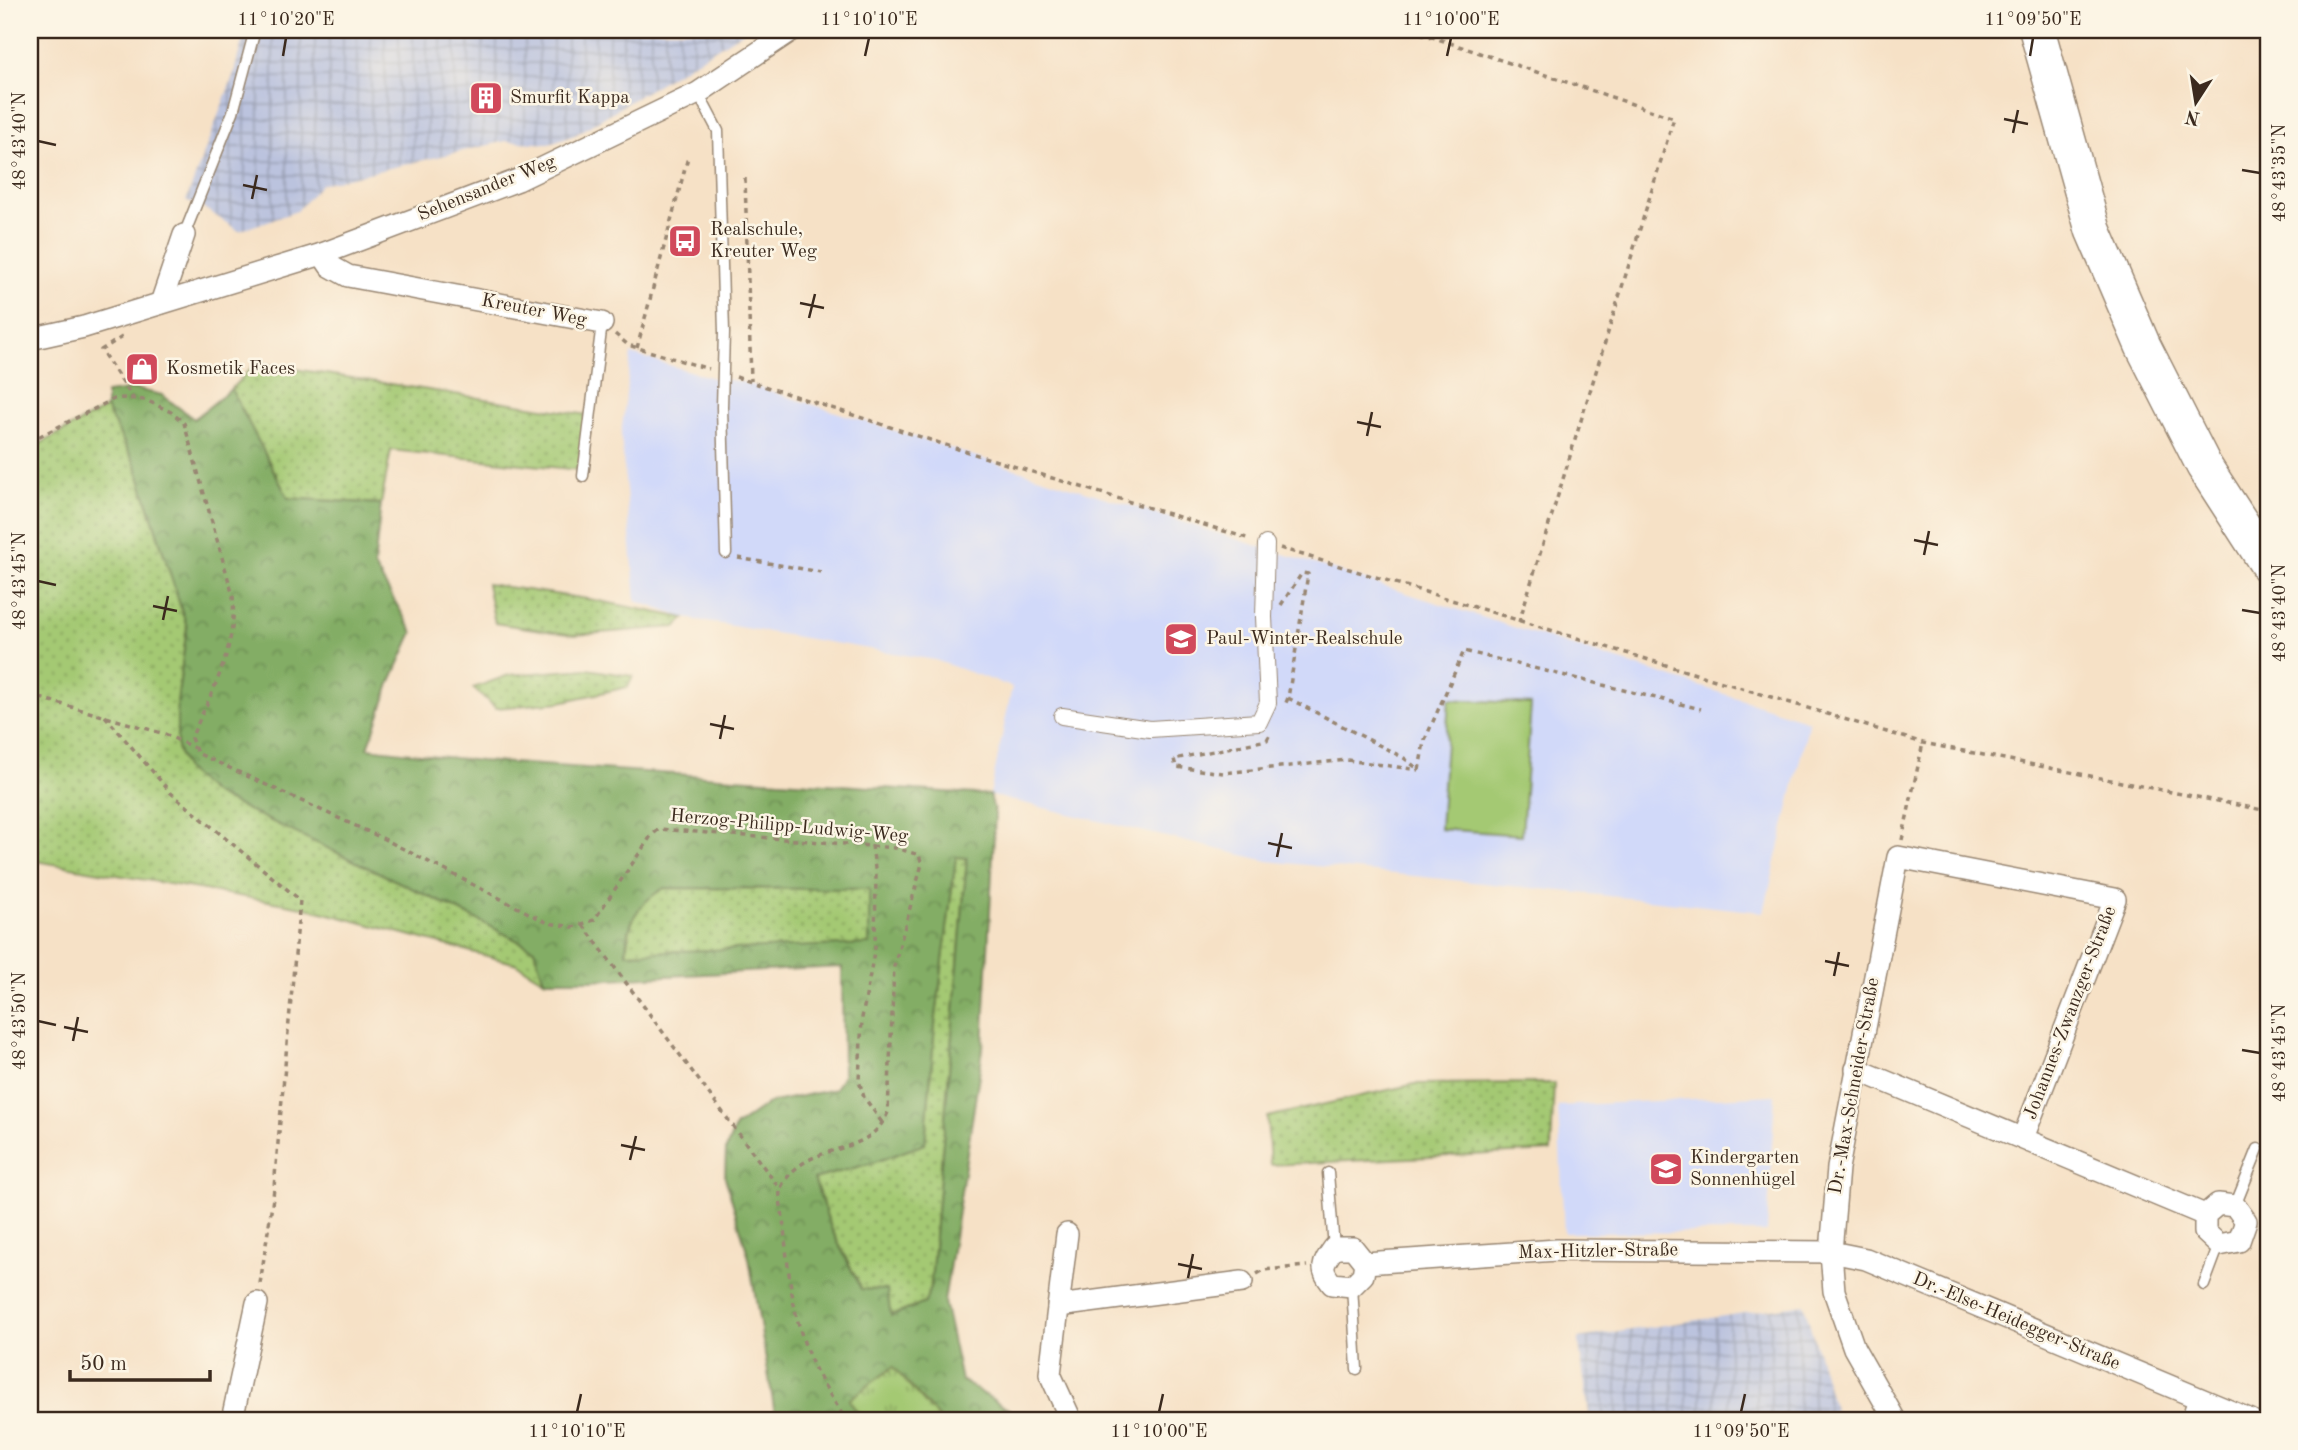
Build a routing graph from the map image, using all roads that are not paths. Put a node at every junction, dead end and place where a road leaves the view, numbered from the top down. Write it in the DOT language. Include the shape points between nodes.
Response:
graph roads {
  1 [pos="255,30"];
  2 [pos="792,30"];
  3 [pos="2037,30"];
  4 [pos="698,93"];
  5 [pos="184,235"];
  6 [pos="323,254"];
  7 [pos="161,303"];
  8 [pos="602,323"];
  9 [pos="30,339"];
  10 [pos="583,476"];
  11 [pos="1266,544"];
  12 [pos="726,554"];
  13 [pos="2268,565"];
  14 [pos="1062,716"];
  15 [pos="1898,857"];
  16 [pos="1856,1069"];
  17 [pos="2023,1138"];
  18 [pos="2258,1149"];
  19 [pos="1328,1173"];
  20 [pos="2235,1206"];
  21 [pos="2206,1215"];
  22 [pos="1067,1234"];
  23 [pos="2219,1245"];
  24 [pos="1831,1252"];
  25 [pos="1329,1256"];
  26 [pos="1364,1263"];
  27 [pos="1242,1282"];
  28 [pos="2204,1285"];
  29 [pos="1352,1286"];
  30 [pos="257,1303"];
  31 [pos="1058,1306"];
  32 [pos="1357,1369"];
  33 [pos="2199,1399"];
  34 [pos="232,1420"];
  35 [pos="1071,1420"];
  36 [pos="1895,1420"];
  37 [pos="2192,1420"];
  38 [pos="2251,1420"];
  1 -- 5 [label="lane" via="233,112"];
  2 -- 4 [label="street, Sehensander Weg"];
  3 -- 13 [label="main road" via="2093,230 2138,334 2204,466"];
  4 -- 6 [label="street, Sehensander Weg" via="518,180"];
  4 -- 12 [label="lane" via="718,131"];
  5 -- 7 [label="street"];
  6 -- 7 [label="street, Sehensander Weg"];
  6 -- 8 [label="street, Kreuter Weg" via="330,266 348,276"];
  7 -- 9 [label="street, Sehensander Weg"];
  8 -- 10 [label="lane, Kreuter Weg"];
  11 -- 14 [label="street" via="1268,703 1258,722 1150,729"];
  15 -- 16 [label="street, Dr.-Max-Schneider-Straße"];
  15 -- 17 [label="street, Johannes-Zwanzger-Straße" via="2115,899"];
  16 -- 17 [label="street, Johannes-Zwanzger-Straße"];
  16 -- 24 [label="street, Dr.-Max-Schneider-Straße" via="1838,1168"];
  17 -- 21 [label="street, Johannes-Zwanzger-Straße"];
  18 -- 20 [label="lane"];
  19 -- 25 [label="lane"];
  20 -- 21 [label="street" via="2218,1204"];
  20 -- 23 [label="street" via="2246,1221 2239,1241"];
  21 -- 23 [label="street" via="2205,1233"];
  22 -- 31 [label="street"];
  23 -- 28 [label="lane"];
  24 -- 26 [label="street, Max-Hitzler-Straße" via="1557,1250"];
  24 -- 33 [label="street, Dr.-Else-Heidegger-Straße" via="1866,1259"];
  24 -- 36 [label="street, Dr.-Max-Schneider-Straße" via="1834,1291 1854,1348"];
  25 -- 26 [label="street" via="1353,1248"];
  25 -- 29 [label="street" via="1324,1274 1332,1284"];
  26 -- 29 [label="street" via="1363,1275"];
  27 -- 31 [label="street"];
  29 -- 32 [label="lane"];
  30 -- 34 [label="street"];
  31 -- 35 [label="street" via="1050,1374"];
  33 -- 37 [label="street"];
  33 -- 38 [label="street, Dr.-Else-Heidegger-Straße"];
}
